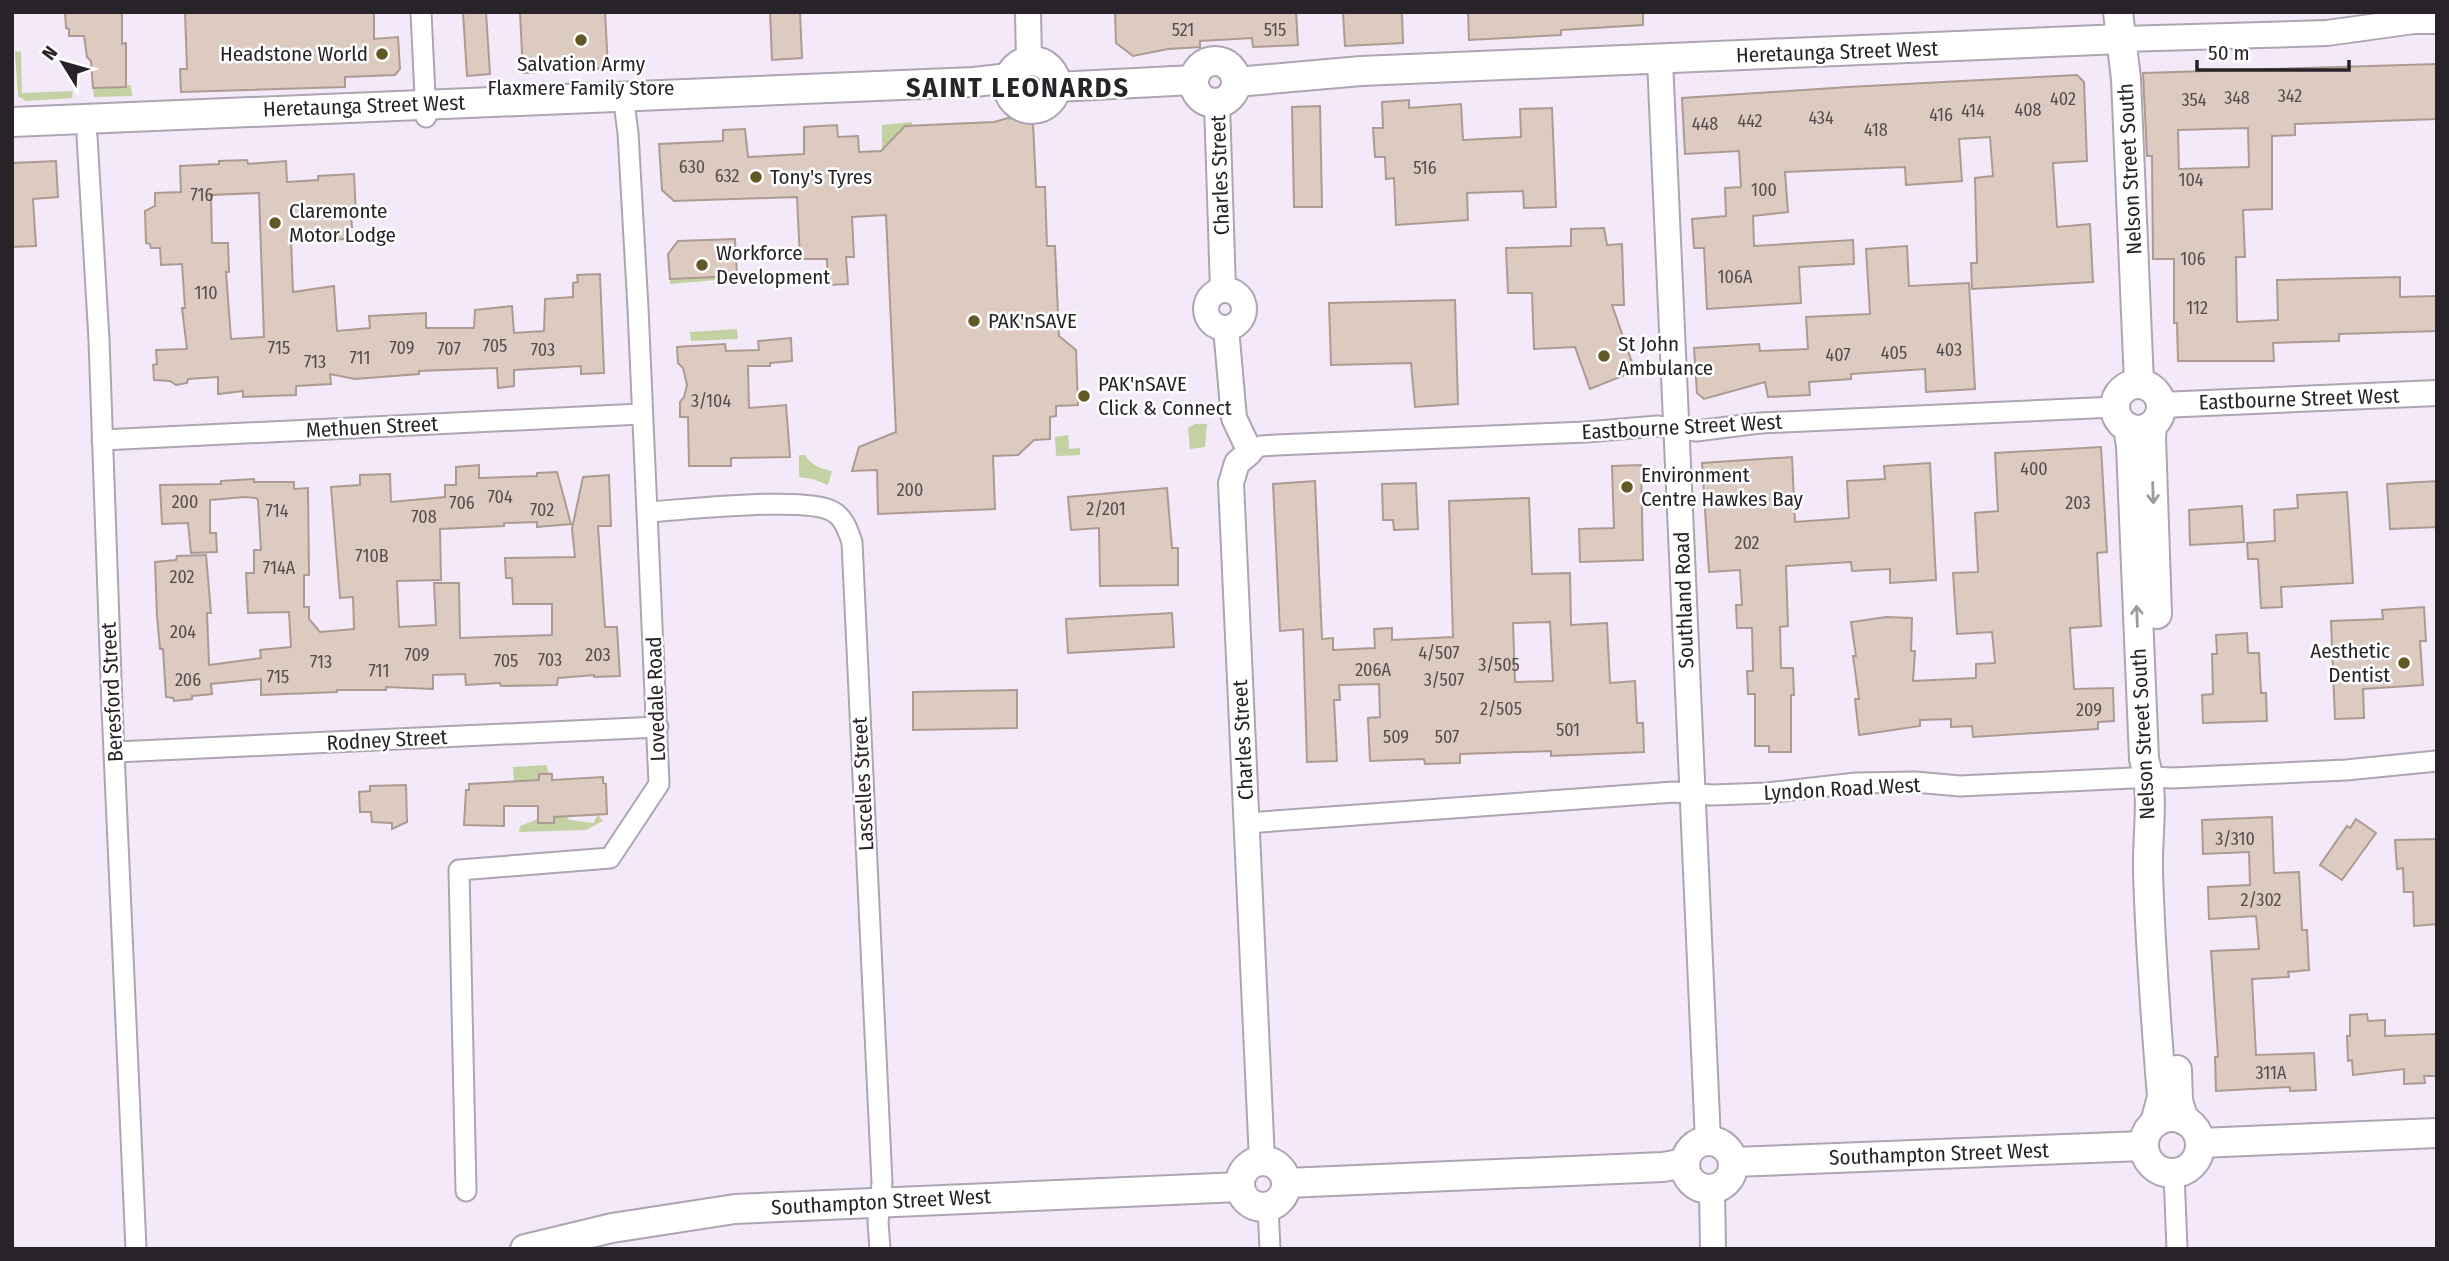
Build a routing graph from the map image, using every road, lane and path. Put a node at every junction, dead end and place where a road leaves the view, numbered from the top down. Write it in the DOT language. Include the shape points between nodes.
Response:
graph roads {
  1 [pos="421,12"];
  2 [pos="1028,12"];
  3 [pos="2437,21"];
  4 [pos="2120,26"];
  5 [pos="1660,60"];
  6 [pos="1015,76"];
  7 [pos="1194,80"];
  8 [pos="1236,82"];
  9 [pos="1056,87"];
  10 [pos="624,103"];
  11 [pos="1217,103"];
  12 [pos="426,111"];
  13 [pos="12,122"];
  14 [pos="12,135"];
  15 [pos="87,136"];
  16 [pos="2437,393"];
  17 [pos="641,414"];
  18 [pos="2139,416"];
  19 [pos="1677,428"];
  20 [pos="102,440"];
  21 [pos="1250,452"];
  22 [pos="648,512"];
  23 [pos="658,727"];
  24 [pos="116,752"];
  25 [pos="2437,761"];
  26 [pos="2157,778"];
  27 [pos="1692,793"];
  28 [pos="1247,823"];
  29 [pos="2183,1120"];
  30 [pos="2437,1133"];
  31 [pos="2149,1134"];
  32 [pos="1708,1141"];
  33 [pos="2200,1143"];
  34 [pos="1262,1161"];
  35 [pos="1734,1162"];
  36 [pos="1685,1163"];
  37 [pos="2174,1173"];
  38 [pos="1286,1183"];
  39 [pos="1240,1187"];
  40 [pos="1712,1190"];
  41 [pos="466,1191"];
  42 [pos="880,1202"];
  43 [pos="1268,1207"];
  44 [pos="136,1249"];
  45 [pos="525,1249"];
  46 [pos="880,1249"];
  47 [pos="1270,1249"];
  48 [pos="1713,1249"];
  49 [pos="2177,1249"];
  1 -- 12 [label="street"];
  2 -- 6 [label="street"];
  3 -- 4 [label="street, Heretaunga Street West" via="2326,33"];
  4 -- 5 [label="main road, Heretaunga Street West"];
  4 -- 18 [label="main road, Nelson Street South" via="2139,383 2119,393"];
  5 -- 8 [label="main road, Heretaunga Street West" via="1361,71"];
  5 -- 19 [label="street, Southland Road"];
  6 -- 9 [label="main road" via="1040,63 1050,69"];
  6 -- 9 [label="main road" via="1016,103 1024,108 1048,103"];
  6 -- 10 [label="main road, Heretaunga Street West" via="873,100"];
  7 -- 8 [label="main road" via="1200,66 1213,60 1226,63"];
  7 -- 9 [label="main road"];
  7 -- 11 [label="main road" via="1200,97"];
  8 -- 11 [label="main road" via="1233,94"];
  10 -- 12 [label="main road, Heretaunga Street West"];
  10 -- 17 [label="street, Lovedale Road"];
  11 -- 21 [label="street, Charles Street" via="1223,290 1239,296 1244,309 1240,320 1226,328 1234,418"];
  12 -- 13 [label="main road, Heretaunga Street West"];
  12 -- 15 [label="main road, Heretaunga Street West"];
  14 -- 15 [label="main road, Heretaunga Street West" via="22,139"];
  15 -- 20 [label="street, Beresford Street"];
  16 -- 18 [label="street, Eastbourne Street West"];
  17 -- 20 [label="street, Methuen Street"];
  17 -- 22 [label="street, Lovedale Road"];
  18 -- 19 [label="street, Eastbourne Street West"];
  18 -- 26 [label="main road, Nelson Street South" via="2131,446 2144,759"];
  19 -- 21 [label="street, Eastbourne Street West" via="1276,445"];
  19 -- 27 [label="street, Southland Road"];
  20 -- 24 [label="street, Beresford Street"];
  21 -- 28 [label="street, Charles Street" via="1237,463 1231,483"];
  22 -- 23 [label="street, Lovedale Road"];
  22 -- 42 [label="street, Lascelles Street" via="804,504 834,511 852,542"];
  23 -- 24 [label="street, Rodney Street"];
  23 -- 41 [label="street, Lovedale Road" via="659,784 610,858 459,870"];
  24 -- 44 [label="street, Beresford Street"];
  25 -- 26 [label="street, Lyndon Road West"];
  26 -- 27 [label="street, Lyndon Road West" via="1960,786 1887,782 1767,793"];
  26 -- 29 [label="main road, Nelson Street South" via="2178,1101"];
  26 -- 31 [label="main road, Nelson Street South" via="2148,836 2148,874 2162,1097"];
  27 -- 28 [label="street, Lyndon Road West"];
  27 -- 32 [label="street, Southland Road"];
  28 -- 34 [label="street, Charles Street"];
  29 -- 31 [label="main road" via="2171,1116"];
  29 -- 33 [label="main road" via="2193,1127"];
  30 -- 33 [label="main road"];
  31 -- 35 [label="main road, Southampton Street West"];
  31 -- 37 [label="main road" via="2151,1163"];
  32 -- 35 [label="main road" via="1728,1149"];
  32 -- 36 [label="main road" via="1690,1150"];
  33 -- 37 [label="main road" via="2192,1165"];
  34 -- 38 [label="main road" via="1275,1165"];
  34 -- 39 [label="main road" via="1248,1167"];
  35 -- 40 [label="main road" via="1731,1177"];
  36 -- 38 [label="main road"];
  36 -- 40 [label="main road" via="1689,1180"];
  37 -- 49 [label="street"];
  38 -- 43 [label="main road" via="1278,1202"];
  39 -- 42 [label="main road, Southampton Street West"];
  39 -- 43 [label="main road" via="1251,1204"];
  40 -- 48 [label="street"];
  42 -- 45 [label="main road, Southampton Street West" via="735,1209 612,1228"];
  42 -- 46 [label="street, Lascelles Street"];
  43 -- 47 [label="street"];
}
